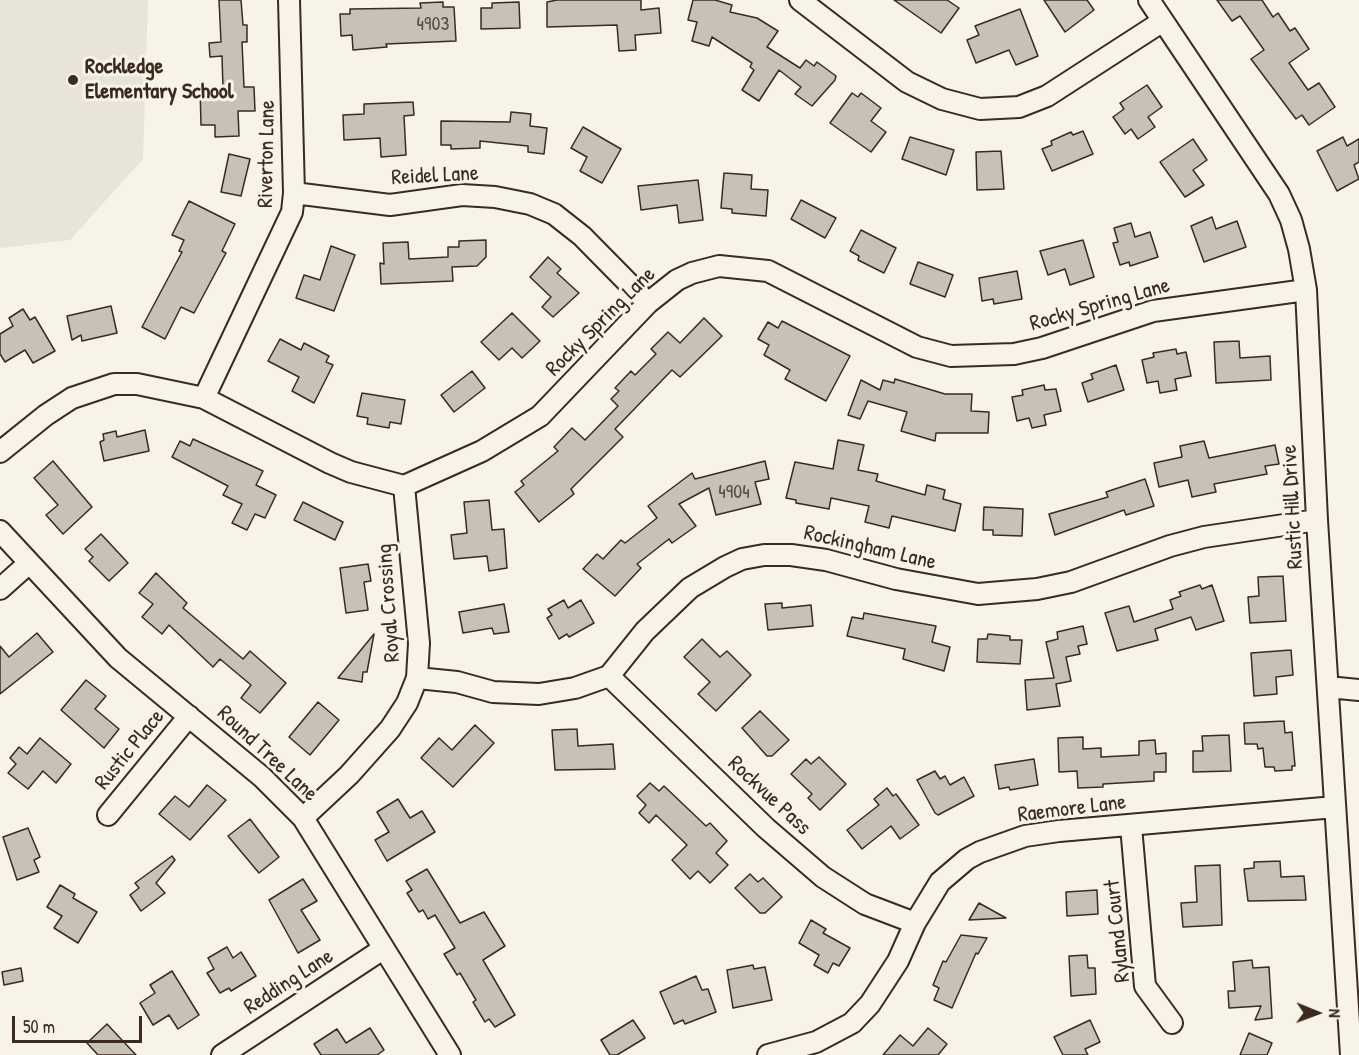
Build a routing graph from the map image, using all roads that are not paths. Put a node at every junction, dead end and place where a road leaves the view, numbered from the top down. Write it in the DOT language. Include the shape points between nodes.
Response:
graph roads {
  1 [pos="290,0"];
  2 [pos="800,0"];
  3 [pos="1149,0"];
  4 [pos="1163,21"];
  5 [pos="294,193"];
  6 [pos="1306,290"];
  7 [pos="648,303"];
  8 [pos="204,398"];
  9 [pos="0,452"];
  10 [pos="404,486"];
  11 [pos="1317,520"];
  12 [pos="0,531"];
  13 [pos="28,564"];
  14 [pos="0,589"];
  15 [pos="609,676"];
  16 [pos="417,678"];
  17 [pos="1328,687"];
  18 [pos="1359,690"];
  19 [pos="189,716"];
  20 [pos="1335,807"];
  21 [pos="108,815"];
  22 [pos="303,818"];
  23 [pos="1131,826"];
  24 [pos="915,923"];
  25 [pos="383,949"];
  26 [pos="1172,1023"];
  27 [pos="222,1055"];
  28 [pos="450,1055"];
  29 [pos="768,1055"];
  30 [pos="1351,1055"];
  1 -- 5 [label="street, Riverton Lane"];
  2 -- 4 [label="street" via="907,82 942,99 980,109 1019,107 1047,96"];
  3 -- 4 [label="street, Rustic Hill Drive"];
  4 -- 6 [label="street, Rustic Hill Drive" via="1279,194 1291,220"];
  5 -- 7 [label="street, Reidel Lane" via="390,205 462,195 530,204 554,214 582,236"];
  5 -- 8 [label="street, Riverton Lane" via="285,231"];
  6 -- 7 [label="street, Rocky Spring Lane" via="1153,311 1042,348 984,356 936,354 917,347 795,284 755,268 702,269 677,280"];
  6 -- 11 [label="street, Rustic Hill Drive"];
  7 -- 10 [label="street, Rocky Spring Lane" via="540,416 482,451"];
  8 -- 9 [label="street" via="114,384 72,398"];
  8 -- 10 [label="street" via="351,472"];
  10 -- 16 [label="street, Royal Crossing" via="419,643"];
  11 -- 15 [label="street, Rockingham Lane" via="1204,537 1071,582 989,594 951,591 791,555 742,559 690,588 645,631"];
  11 -- 17 [label="street, Rustic Hill Drive"];
  12 -- 13 [label="street, Round Tree Lane"];
  13 -- 14 [label="street"];
  13 -- 19 [label="street, Round Tree Lane" via="118,658"];
  15 -- 16 [label="street" via="575,688 539,694 493,692 457,681"];
  15 -- 24 [label="street, Rockvue Pass" via="766,828 823,877 865,904"];
  16 -- 22 [label="street, Royal Crossing" via="390,729"];
  17 -- 18 [label="street"];
  17 -- 20 [label="street, Rustic Hill Drive"];
  19 -- 21 [label="street, Rustic Place"];
  19 -- 22 [label="street, Round Tree Lane" via="262,777"];
  20 -- 23 [label="street, Raemore Lane"];
  20 -- 30 [label="street, Rustic Hill Drive"];
  22 -- 25 [label="street, Round Tree Lane"];
  23 -- 24 [label="street, Raemore Lane" via="1025,836 980,852 940,882"];
  23 -- 26 [label="street, Ryland Court" via="1146,986"];
  24 -- 29 [label="street, Raemore Lane" via="898,961 870,1004 852,1023 816,1042"];
  25 -- 27 [label="street, Redding Lane"];
  25 -- 28 [label="street, Round Tree Lane"];
}
